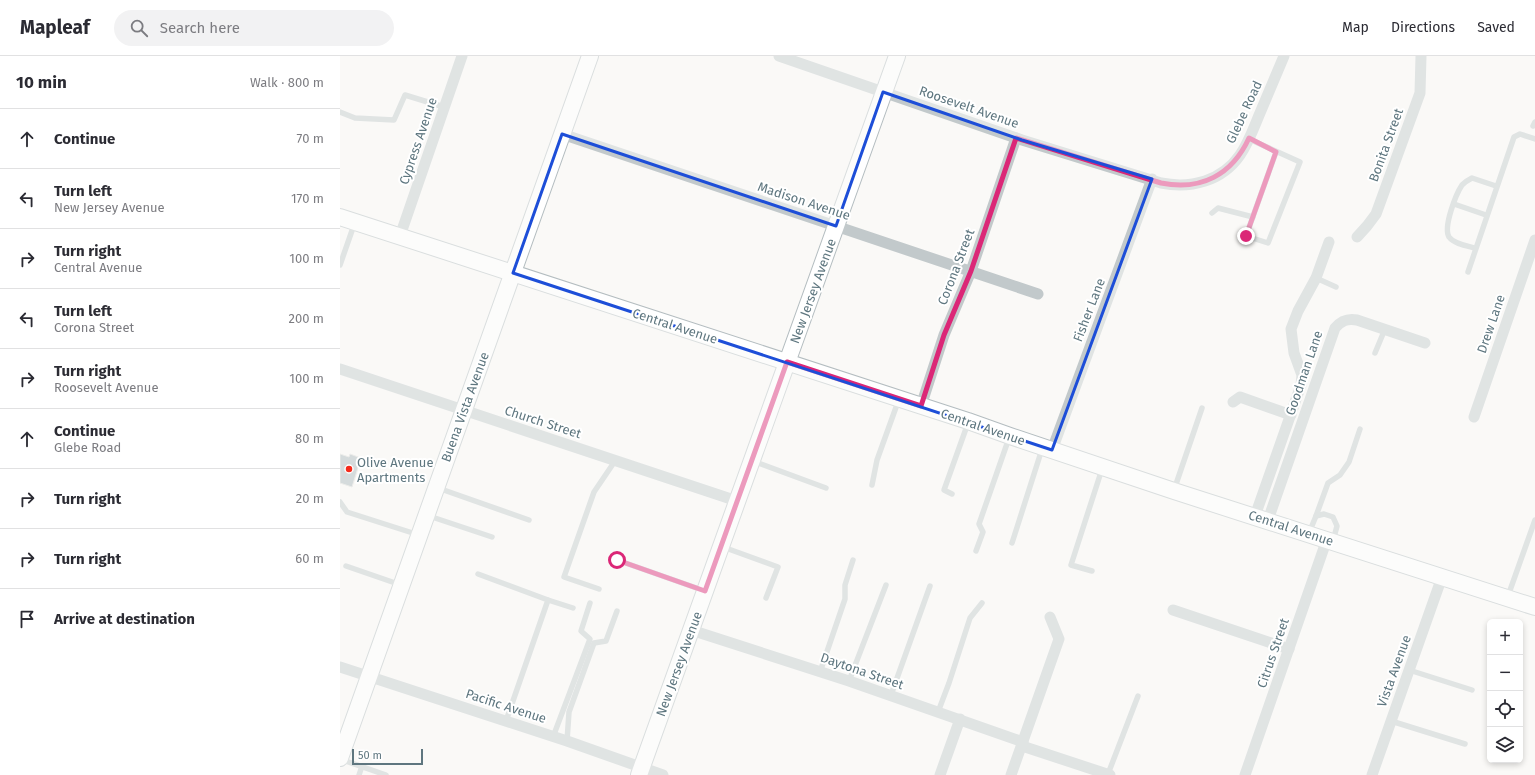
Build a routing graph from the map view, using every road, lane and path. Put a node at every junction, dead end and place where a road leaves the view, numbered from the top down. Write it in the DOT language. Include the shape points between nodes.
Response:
graph roads {
  1 [pos="462,56"];
  2 [pos="590,56"];
  3 [pos="779,56"];
  4 [pos="897,56"];
  5 [pos="1284,56"];
  6 [pos="1421,56"];
  7 [pos="883,92"];
  8 [pos="444,106"];
  9 [pos="340,112"];
  10 [pos="562,134"];
  11 [pos="1016,138"];
  12 [pos="1249,138"];
  13 [pos="1535,140"];
  14 [pos="1276,152"];
  15 [pos="1152,180"];
  16 [pos="1496,186"];
  17 [pos="1454,204"];
  18 [pos="1212,213"];
  19 [pos="1486,215"];
  20 [pos="1253,217"];
  21 [pos="347,219"];
  22 [pos="836,226"];
  23 [pos="400,236"];
  24 [pos="1357,236"];
  25 [pos="1535,240"];
  26 [pos="1329,242"];
  27 [pos="1475,248"];
  28 [pos="340,265"];
  29 [pos="971,271"];
  30 [pos="1468,272"];
  31 [pos="513,273"];
  32 [pos="1316,278"];
  33 [pos="1336,287"];
  34 [pos="1038,294"];
  35 [pos="1384,329"];
  36 [pos="1425,342"];
  37 [pos="1375,353"];
  38 [pos="787,362"];
  39 [pos="340,369"];
  40 [pos="899,399"];
  41 [pos="1233,402"];
  42 [pos="921,406"];
  43 [pos="1202,408"];
  44 [pos="464,410"];
  45 [pos="1291,415"];
  46 [pos="1474,417"];
  47 [pos="968,421"];
  48 [pos="1360,429"];
  49 [pos="1010,436"];
  50 [pos="1047,448"];
  51 [pos="615,461"];
  52 [pos="752,461"];
  53 [pos="1103,467"];
  54 [pos="872,485"];
  55 [pos="436,488"];
  56 [pos="826,488"];
  57 [pos="1174,490"];
  58 [pos="952,494"];
  59 [pos="737,501"];
  60 [pos="340,502"];
  61 [pos="426,515"];
  62 [pos="1316,516"];
  63 [pos="1261,518"];
  64 [pos="529,520"];
  65 [pos="1535,520"];
  66 [pos="1309,533"];
  67 [pos="419,535"];
  68 [pos="492,537"];
  69 [pos="1330,540"];
  70 [pos="1012,543"];
  71 [pos="721,547"];
  72 [pos="976,551"];
  73 [pos="617,560"];
  74 [pos="853,560"];
  75 [pos="346,566"];
  76 [pos="1092,571"];
  77 [pos="478,574"];
  78 [pos="1442,577"];
  79 [pos="402,585"];
  80 [pos="886,585"];
  81 [pos="930,586"];
  82 [pos="599,589"];
  83 [pos="705,591"];
  84 [pos="766,598"];
  85 [pos="1507,598"];
  86 [pos="548,600"];
  87 [pos="590,603"];
  88 [pos="982,603"];
  89 [pos="1535,607"];
  90 [pos="573,608"];
  91 [pos="1173,610"];
  92 [pos="617,611"];
  93 [pos="1050,617"];
  94 [pos="691,630"];
  95 [pos="1289,649"];
  96 [pos="340,667"];
  97 [pos="1409,670"];
  98 [pos="820,672"];
  99 [pos="369,676"];
  100 [pos="849,681"];
  101 [pos="1472,690"];
  102 [pos="891,696"];
  103 [pos="1138,696"];
  104 [pos="938,712"];
  105 [pos="960,719"];
  106 [pos="506,721"];
  107 [pos="1391,721"];
  108 [pos="553,737"];
  109 [pos="567,741"];
  110 [pos="1022,744"];
  111 [pos="1465,744"];
  112 [pos="340,758"];
  113 [pos="362,766"];
  114 [pos="640,772"];
  115 [pos="359,775"];
  116 [pos="386,775"];
  117 [pos="663,775"];
  118 [pos="940,775"];
  119 [pos="1011,775"];
  120 [pos="1109,775"];
  121 [pos="1245,775"];
  122 [pos="1372,775"];
  1 -- 8 [label="street, Cypress Avenue"];
  2 -- 10 [label="street, Buena Vista Avenue"];
  3 -- 7 [label="street, Roosevelt Avenue"];
  4 -- 7 [label="street, New Jersey Avenue"];
  5 -- 12 [label="street, Glebe Road"];
  6 -- 24 [label="street, Bonita Street" via="1420,93 1376,214"];
  7 -- 11 [label="street, Roosevelt Avenue"];
  7 -- 22 [label="street, New Jersey Avenue"];
  8 -- 9 [label="lane" via="405,95 394,120 355,118"];
  8 -- 23 [label="street, Cypress Avenue"];
  10 -- 22 [label="street, Madison Avenue"];
  10 -- 31 [label="street, Buena Vista Avenue"];
  11 -- 15 [label="street, Roosevelt Avenue"];
  11 -- 29 [label="street, Corona Street"];
  12 -- 14 [label="lane"];
  12 -- 15 [label="street, Glebe Road" via="1235,161 1211,179 1181,186"];
  13 -- 16 [label="lane" via="1520,134 1514,137"];
  14 -- 20 [label="lane"];
  14 -- 20 [label="lane" via="1300,162 1268,243 1246,236"];
  15 -- 50 [label="street, Fisher Lane"];
  16 -- 17 [label="lane" via="1472,178 1462,186"];
  16 -- 19 [label="lane"];
  17 -- 19 [label="lane"];
  17 -- 27 [label="lane" via="1447,228 1450,237 1456,242"];
  18 -- 20 [label="lane" via="1218,208"];
  19 -- 27 [label="lane"];
  21 -- 23 [label="street, Central Avenue"];
  21 -- 28 [label="lane"];
  22 -- 29 [label="street, Madison Avenue"];
  22 -- 38 [label="street, New Jersey Avenue"];
  23 -- 31 [label="street, Central Avenue"];
  25 -- 46 [label="street, Drew Lane"];
  26 -- 32 [label="street"];
  27 -- 30 [label="lane"];
  29 -- 34 [label="street, Madison Avenue"];
  29 -- 42 [label="street, Corona Street" via="944,335"];
  31 -- 38 [label="street, Central Avenue"];
  31 -- 44 [label="street, Buena Vista Avenue"];
  32 -- 33 [label="lane"];
  32 -- 45 [label="street" via="1298,310 1291,329 1294,353 1302,375"];
  35 -- 36 [label="street, Goodman Lane"];
  35 -- 37 [label="lane"];
  35 -- 63 [label="street, Goodman Lane" via="1351,319 1341,322 1335,328"];
  38 -- 40 [label="street, Central Avenue"];
  38 -- 52 [label="street, New Jersey Avenue"];
  39 -- 44 [label="street, Church Street"];
  40 -- 42 [label="street, Central Avenue"];
  40 -- 54 [label="lane" via="877,460"];
  41 -- 45 [label="street" via="1240,397"];
  42 -- 47 [label="street, Central Avenue"];
  43 -- 57 [label="lane"];
  44 -- 51 [label="street, Church Street"];
  44 -- 55 [label="street, Buena Vista Avenue"];
  45 -- 63 [label="street"];
  47 -- 49 [label="street, Central Avenue"];
  47 -- 58 [label="lane" via="944,490"];
  48 -- 62 [label="lane" via="1349,462 1340,475 1328,483"];
  49 -- 50 [label="street, Central Avenue"];
  49 -- 72 [label="lane" via="979,524 983,532"];
  50 -- 53 [label="street, Central Avenue"];
  50 -- 70 [label="lane"];
  51 -- 59 [label="street, Church Street"];
  51 -- 82 [label="lane" via="594,492 564,577"];
  52 -- 56 [label="lane"];
  52 -- 59 [label="street, New Jersey Avenue"];
  53 -- 57 [label="street, Central Avenue"];
  53 -- 76 [label="lane" via="1071,564"];
  55 -- 61 [label="street, Buena Vista Avenue"];
  55 -- 64 [label="lane"];
  57 -- 63 [label="street, Central Avenue"];
  59 -- 71 [label="street, New Jersey Avenue"];
  60 -- 67 [label="lane" via="348,512"];
  61 -- 67 [label="street, Buena Vista Avenue"];
  61 -- 68 [label="lane"];
  62 -- 66 [label="lane"];
  62 -- 69 [label="lane" via="1324,514 1333,517 1337,526"];
  63 -- 66 [label="street, Central Avenue"];
  65 -- 85 [label="lane"];
  66 -- 69 [label="street, Central Avenue"];
  67 -- 79 [label="street, Buena Vista Avenue"];
  69 -- 78 [label="street, Central Avenue"];
  69 -- 95 [label="street, Citrus Street"];
  71 -- 83 [label="street, New Jersey Avenue"];
  71 -- 84 [label="lane" via="778,567"];
  73 -- 83 [label="lane"];
  74 -- 98 [label="lane" via="845,585 845,599"];
  75 -- 79 [label="lane"];
  77 -- 86 [label="lane"];
  78 -- 85 [label="street, Central Avenue"];
  78 -- 97 [label="street, Vista Avenue"];
  79 -- 99 [label="street, Buena Vista Avenue"];
  80 -- 100 [label="lane"];
  81 -- 102 [label="lane"];
  83 -- 94 [label="street, New Jersey Avenue"];
  85 -- 89 [label="street, Central Avenue"];
  86 -- 90 [label="lane"];
  86 -- 106 [label="lane"];
  87 -- 108 [label="lane" via="581,631 590,639"];
  88 -- 104 [label="lane" via="970,618"];
  91 -- 95 [label="street"];
  92 -- 109 [label="lane" via="606,641 594,642 569,712"];
  93 -- 110 [label="street" via="1059,639"];
  94 -- 98 [label="street, Daytona Street"];
  94 -- 114 [label="street, New Jersey Avenue"];
  95 -- 121 [label="street, Citrus Street"];
  96 -- 99 [label="street, Pacific Avenue"];
  97 -- 101 [label="lane"];
  97 -- 107 [label="street, Vista Avenue"];
  98 -- 100 [label="street, Daytona Street"];
  99 -- 106 [label="street, Pacific Avenue"];
  99 -- 112 [label="street, Buena Vista Avenue"];
  100 -- 102 [label="street, Daytona Street"];
  102 -- 104 [label="street, Daytona Street"];
  103 -- 120 [label="lane"];
  104 -- 105 [label="street, Daytona Street"];
  105 -- 110 [label="street, Daytona Street"];
  105 -- 118 [label="street"];
  106 -- 108 [label="street, Pacific Avenue"];
  107 -- 111 [label="lane"];
  107 -- 122 [label="street, Vista Avenue"];
  108 -- 109 [label="street, Pacific Avenue"];
  109 -- 114 [label="street, Pacific Avenue"];
  110 -- 119 [label="street"];
  110 -- 120 [label="street, Daytona Street"];
  112 -- 113 [label="lane"];
  113 -- 115 [label="lane"];
  113 -- 116 [label="lane"];
  114 -- 117 [label="street, Pacific Avenue"];
}
